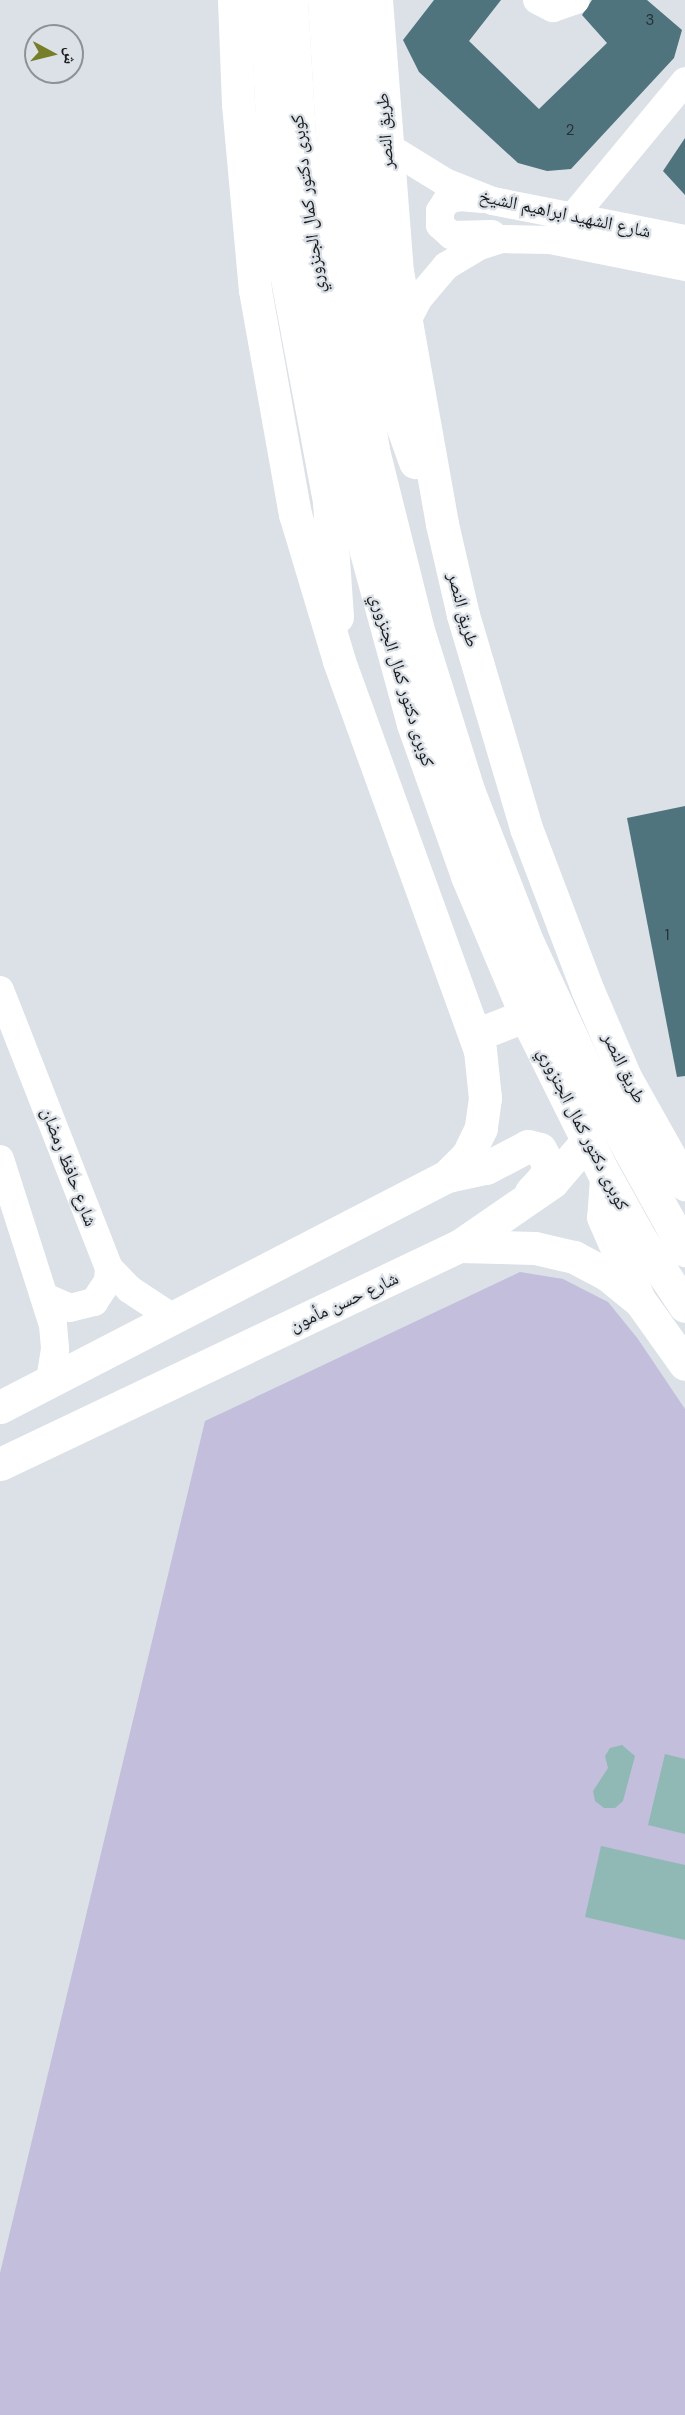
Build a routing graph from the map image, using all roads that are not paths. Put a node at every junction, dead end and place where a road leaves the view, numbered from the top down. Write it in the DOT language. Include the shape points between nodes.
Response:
graph roads {
  1 [pos="234,0"];
  2 [pos="266,0"];
  3 [pos="291,0"];
  4 [pos="324,0"];
  5 [pos="537,0"];
  6 [pos="576,0"];
  7 [pos="372,2"];
  8 [pos="685,81"];
  9 [pos="373,154"];
  10 [pos="493,201"];
  11 [pos="571,219"];
  12 [pos="526,237"];
  13 [pos="685,239"];
  14 [pos="685,267"];
  15 [pos="406,323"];
  16 [pos="442,524"];
  17 [pos="339,661"];
  18 [pos="0,990"];
  19 [pos="588,992"];
  20 [pos="476,1035"];
  21 [pos="619,1062"];
  22 [pos="663,1144"];
  23 [pos="1,1166"];
  24 [pos="447,1176"];
  25 [pos="685,1184"];
  26 [pos="514,1209"];
  27 [pos="459,1246"];
  28 [pos="685,1250"];
  29 [pos="109,1268"];
  30 [pos="47,1298"];
  31 [pos="640,1301"];
  32 [pos="685,1306"];
  33 [pos="173,1318"];
  34 [pos="685,1364"];
  35 [pos="50,1382"];
  36 [pos="0,1407"];
  37 [pos="0,1464"];
  1 -- 17 [label="main road" via="244,197 269,383 295,514"];
  2 -- 17 [label="main road" via="275,184 284,263 329,502"];
  3 -- 32 [label="main road, كوبرى دكتور كمال الجنزوري" via="300,147 332,378 366,552 413,724 467,876 530,1025 607,1180"];
  4 -- 28 [label="main road, كوبرى دكتور كمال الجنزوري" via="336,203 345,277 373,450 417,627 468,790 526,939 593,1084"];
  5 -- 6 [label="street" via="554,8"];
  7 -- 9 [label="main road"];
  8 -- 11 [label="street"];
  9 -- 10 [label="street, شارع الشهيد ابراهيم الشيخ"];
  9 -- 15 [label="main road, طريق النصر"];
  9 -- 16 [label="main road" via="384,345 399,417"];
  10 -- 11 [label="street, شارع الشهيد ابراهيم الشيخ"];
  10 -- 12 [label="street" via="460,197 447,200 440,211 440,225 452,235"];
  11 -- 13 [label="street, شارع الشهيد ابراهيم الشيخ"];
  12 -- 14 [label="street, شارع الشهيد ابراهيم الشيخ"];
  12 -- 15 [label="street, شارع الشهيد ابراهيم الشيخ" via="486,244 457,257 427,287"];
  15 -- 16 [label="main road, طريق النصر"];
  16 -- 19 [label="main road, طريق النصر" via="463,615 522,816"];
  17 -- 20 [label="main road"];
  18 -- 29 [label="street, شارع حافظ رمضان"];
  19 -- 20 [label="main road"];
  19 -- 21 [label="main road, طريق النصر"];
  20 -- 24 [label="main road" via="485,1098 481,1128 468,1155"];
  21 -- 22 [label="main road, طريق النصر"];
  21 -- 26 [label="main road, شارع حسن مأمون" via="605,1106 582,1147 552,1182"];
  22 -- 25 [label="main road, طريق النصر"];
  22 -- 31 [label="main road" via="622,1156 611,1166 602,1193 607,1230"];
  23 -- 30 [label="street"];
  24 -- 26 [label="main road" via="486,1168 528,1146 540,1149 548,1160 548,1173"];
  24 -- 33 [label="main road"];
  26 -- 27 [label="main road, شارع حسن مأمون"];
  27 -- 31 [label="main road" via="535,1248 574,1257 609,1276"];
  27 -- 37 [label="main road, شارع حسن مأمون"];
  29 -- 30 [label="street" via="108,1281 94,1302 70,1308"];
  29 -- 33 [label="street, شارع حافظ رمضان" via="129,1289"];
  30 -- 35 [label="street" via="55,1349"];
  31 -- 34 [label="main road"];
  33 -- 35 [label="main road"];
  35 -- 36 [label="main road"];
}
